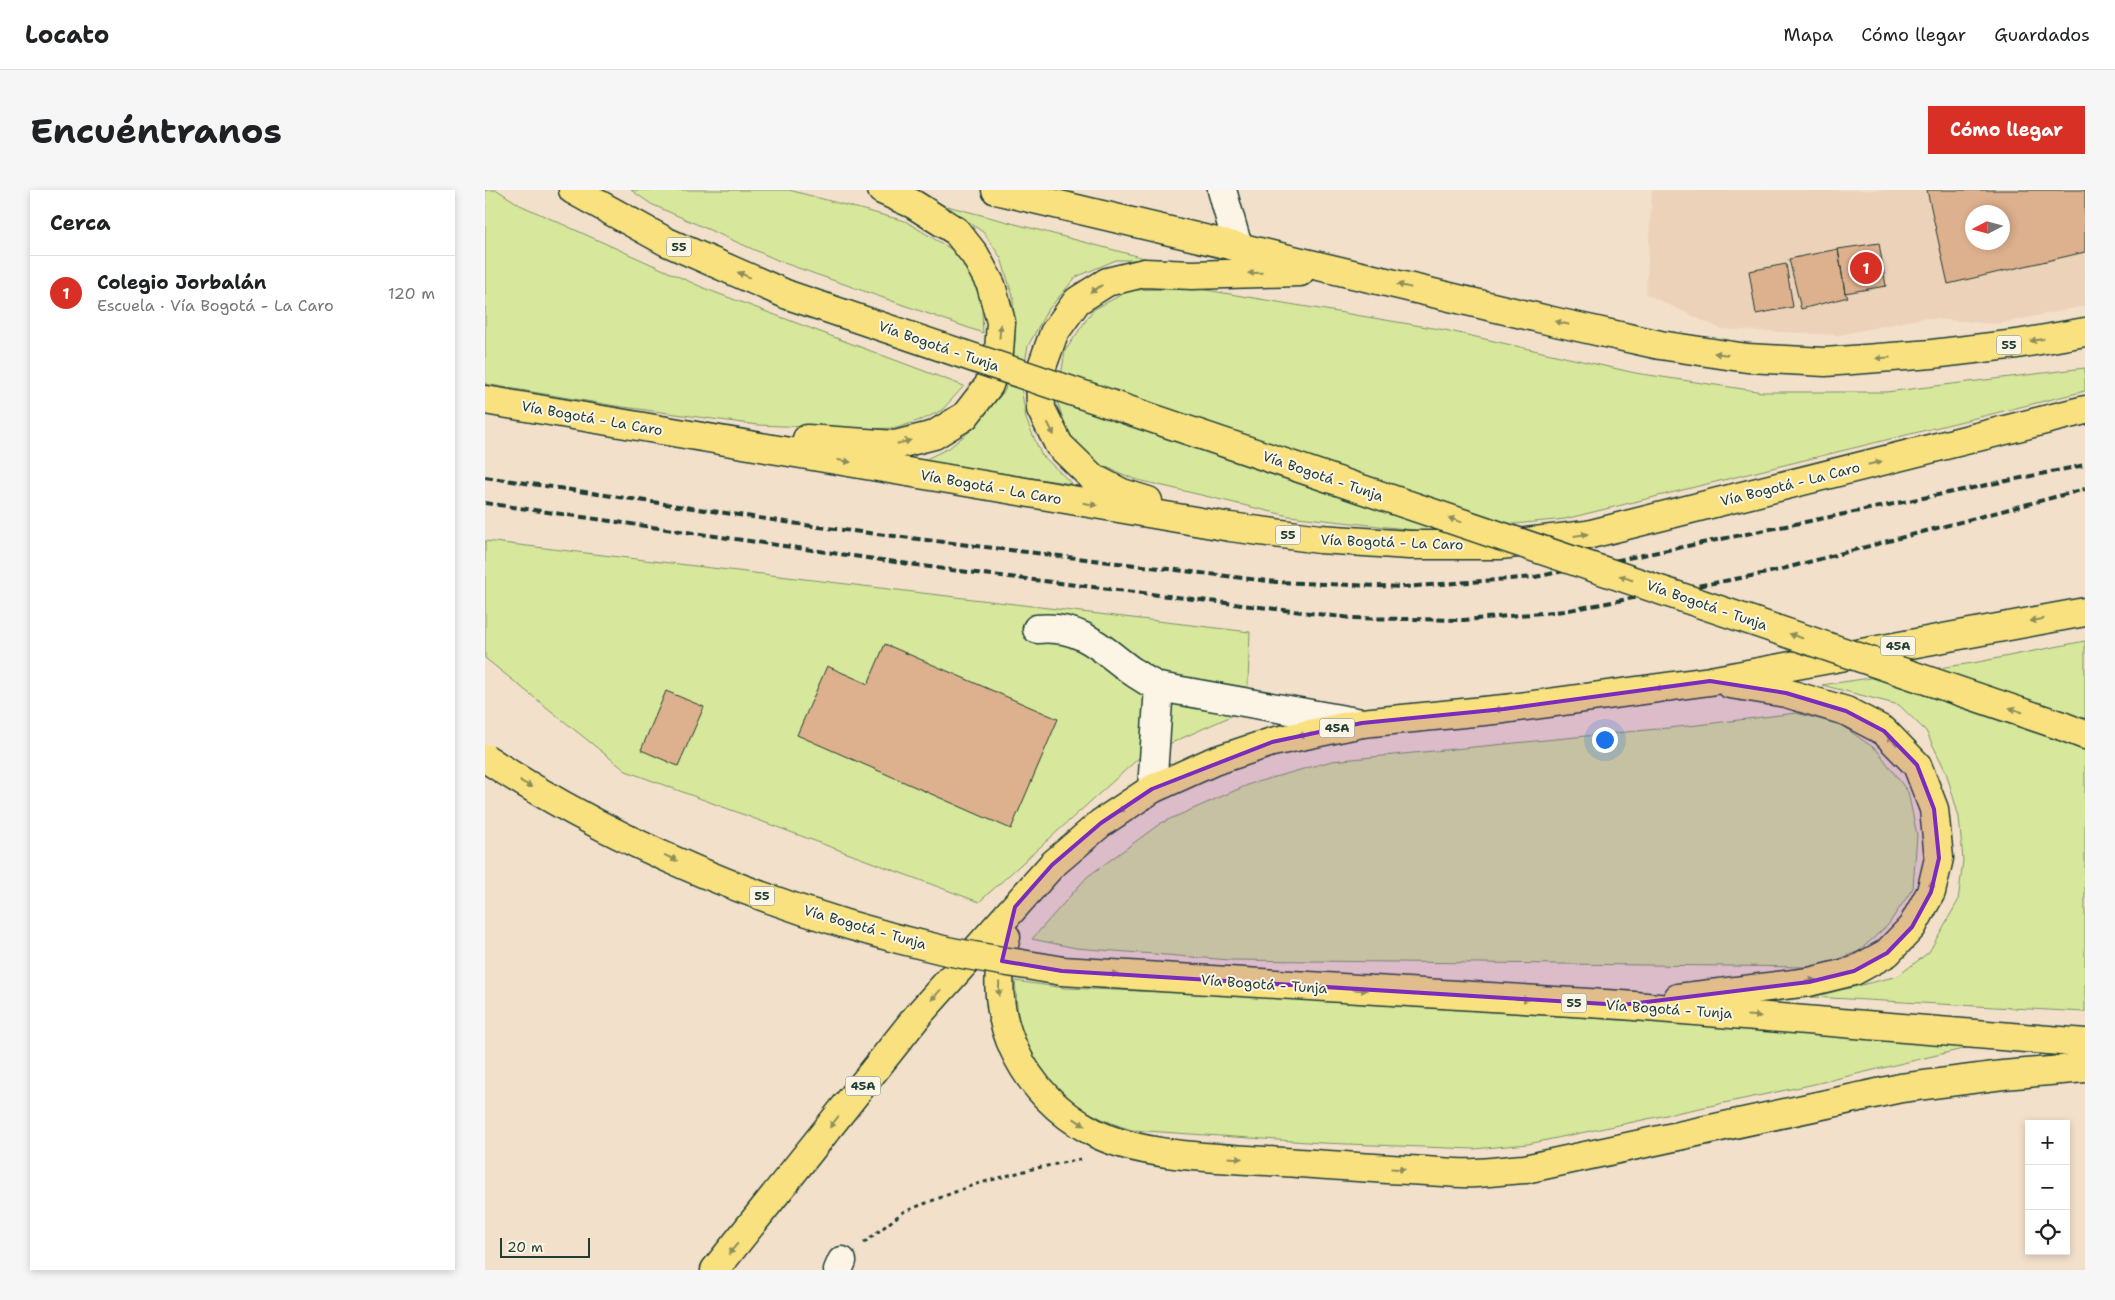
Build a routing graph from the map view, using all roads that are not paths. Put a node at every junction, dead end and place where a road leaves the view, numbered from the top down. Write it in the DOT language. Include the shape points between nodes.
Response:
graph roads {
  1 [pos="573,190"];
  2 [pos="882,190"];
  3 [pos="996,190"];
  4 [pos="1222,190"];
  5 [pos="1238,247"];
  6 [pos="1339,271"];
  7 [pos="2085,332"];
  8 [pos="485,400"];
  9 [pos="2085,410"];
  10 [pos="577,414"];
  11 [pos="1230,527"];
  12 [pos="2085,612"];
  13 [pos="1037,629"];
  14 [pos="1710,681"];
  15 [pos="1159,688"];
  16 [pos="1362,723"];
  17 [pos="2077,731"];
  18 [pos="485,758"];
  19 [pos="1152,789"];
  20 [pos="1015,907"];
  21 [pos="1622,1006"];
  22 [pos="2085,1043"];
  23 [pos="2085,1068"];
  24 [pos="715,1270"];
  17 -- 1 [label="main road, Vía Bogotá - Tunja / 55, one-way, bridge" via="789,295 667,242"];
  10 -- 2 [label="main road, one-way" via="831,441 895,444 934,435 965,416 989,385 999,352 1001,322 991,285 975,255 956,231 913,204"];
  3 -- 5 [label="main road, 55"];
  4 -- 5 [label="lane"];
  5 -- 6 [label="main road, 55"];
  7 -- 6 [label="main road, 55, one-way" via="1932,354 1825,362 1747,358 1660,345"];
  6 -- 11 [label="main road, one-way" via="1144,273 1107,282 1077,301 1054,333 1039,372 1041,409 1059,445 1093,478 1122,493"];
  8 -- 10 [label="main road, Vía Bogotá - La Caro / 55"];
  11 -- 9 [label="main road, Vía Bogotá - La Caro / 55, one-way" via="1320,540 1409,545 1500,545 1587,535"];
  10 -- 11 [label="main road, Vía Bogotá - La Caro / 55, one-way"];
  12 -- 14 [label="main road, 45A, one-way"];
  13 -- 15 [label="lane" via="1069,630 1083,636"];
  14 -- 16 [label="main road, 45A, one-way" via="1504,709"];
  21 -- 14 [label="main road, one-way" via="1809,982 1854,971 1887,953 1912,926 1931,892 1939,858 1934,809 1917,765 1884,731 1846,711 1786,693"];
  15 -- 16 [label="lane"];
  15 -- 19 [label="lane"];
  16 -- 19 [label="main road, 45A, one-way" via="1272,742 1214,761"];
  18 -- 21 [label="main road, Vía Bogotá - Tunja / 55, one-way, bridge" via="619,835 725,883 835,921 948,951 1062,971"];
  19 -- 20 [label="main road, 45A, one-way" via="1101,823 1052,865"];
  20 -- 23 [label="main road, one-way" via="1004,945 999,994 1004,1022 1025,1073 1055,1106 1093,1132 1139,1148 1201,1156 1475,1173 1525,1169 1901,1088 2003,1074"];
  20 -- 24 [label="main road, 45A, one-way" via="919,1014"];
  21 -- 22 [label="main road, Vía Bogotá - Tunja / 55, one-way"];
}
